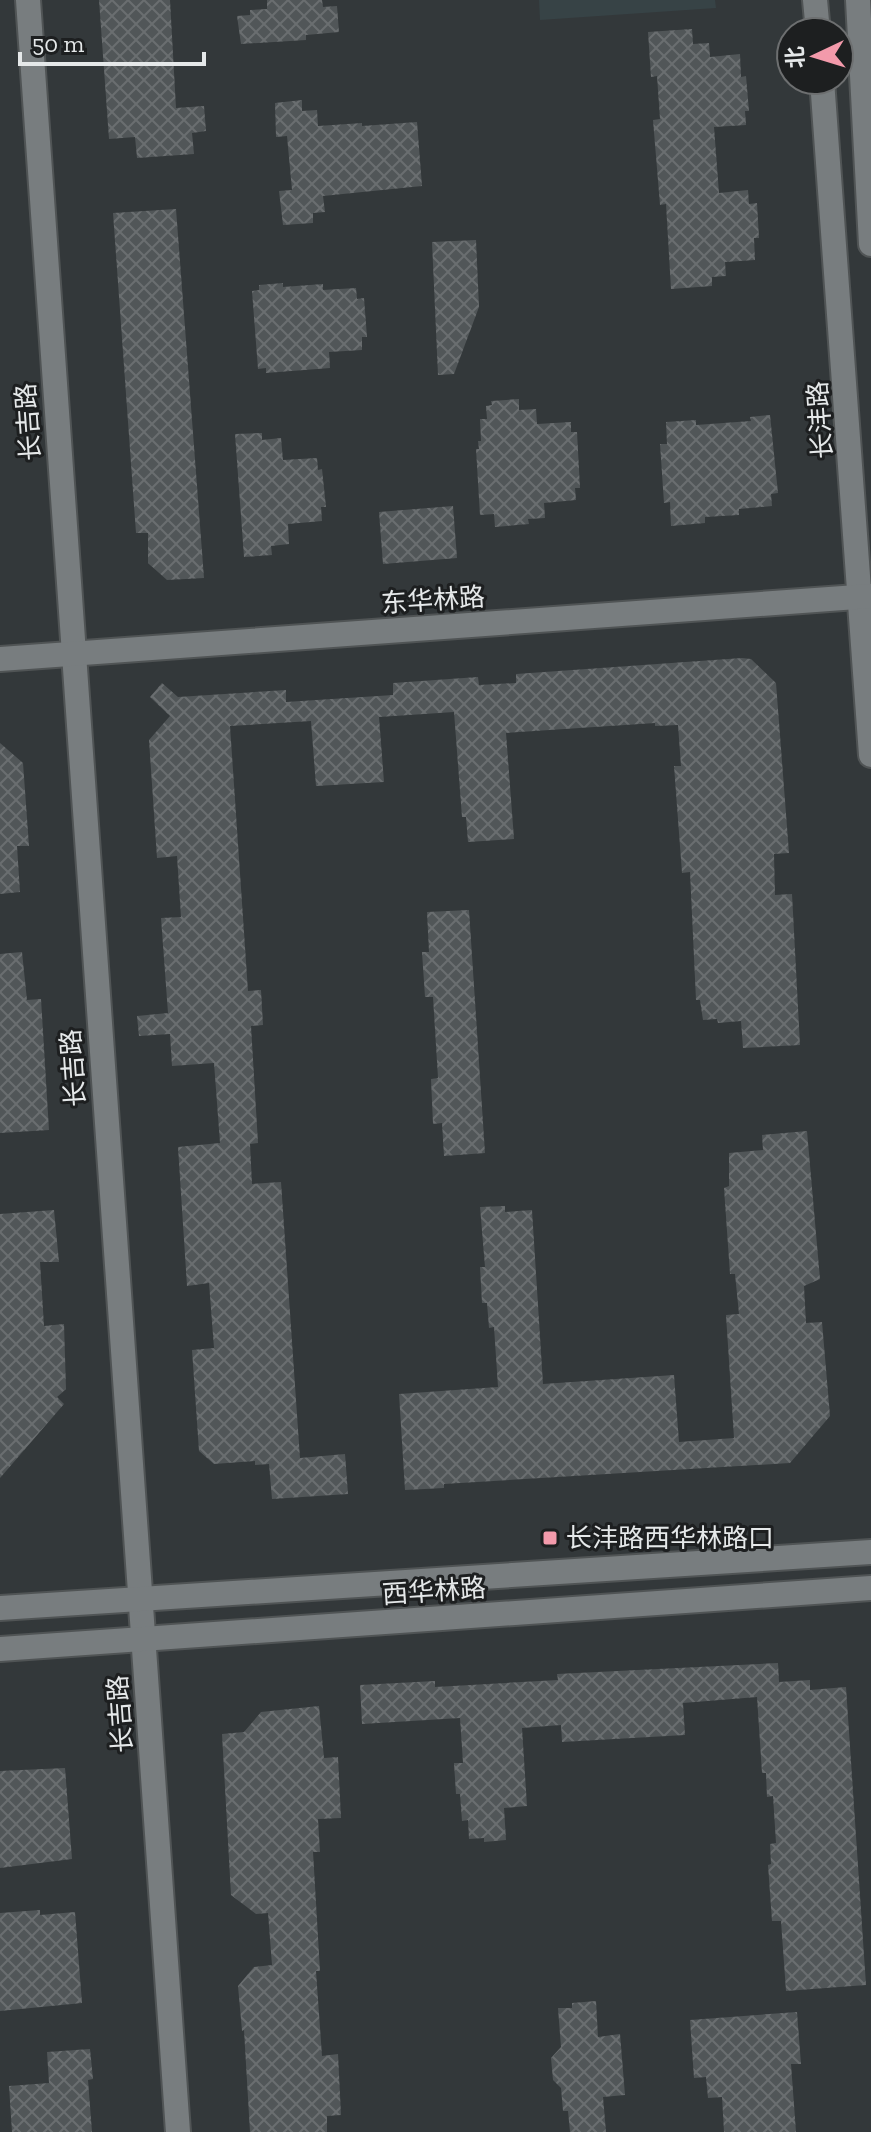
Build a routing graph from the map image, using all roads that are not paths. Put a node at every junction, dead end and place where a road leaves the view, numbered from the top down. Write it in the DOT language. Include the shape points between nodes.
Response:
graph roads {
  1 [pos="28,0"];
  2 [pos="858,0"];
  3 [pos="823,96"];
  4 [pos="871,244"];
  5 [pos="866,596"];
  6 [pos="72,654"];
  7 [pos="0,659"];
  8 [pos="871,755"];
  9 [pos="871,1552"];
  10 [pos="871,1588"];
  11 [pos="139,1597"];
  12 [pos="0,1608"];
  13 [pos="143,1640"];
  14 [pos="0,1649"];
  15 [pos="178,2132"];
  1 -- 6 [label="street, 长吉路"];
  2 -- 4 [label="street"];
  3 -- 5 [label="street, 长沣路"];
  5 -- 6 [label="street, 东华林路"];
  5 -- 8 [label="street, 长沣路"];
  6 -- 7 [label="street, 东华林路"];
  6 -- 11 [label="street, 长吉路"];
  9 -- 11 [label="street, 西华林路"];
  10 -- 13 [label="street, 西华林路"];
  11 -- 12 [label="street, 西华林路"];
  11 -- 13 [label="street, 长吉路"];
  13 -- 14 [label="street, 西华林路"];
  13 -- 15 [label="street, 长吉路"];
}
